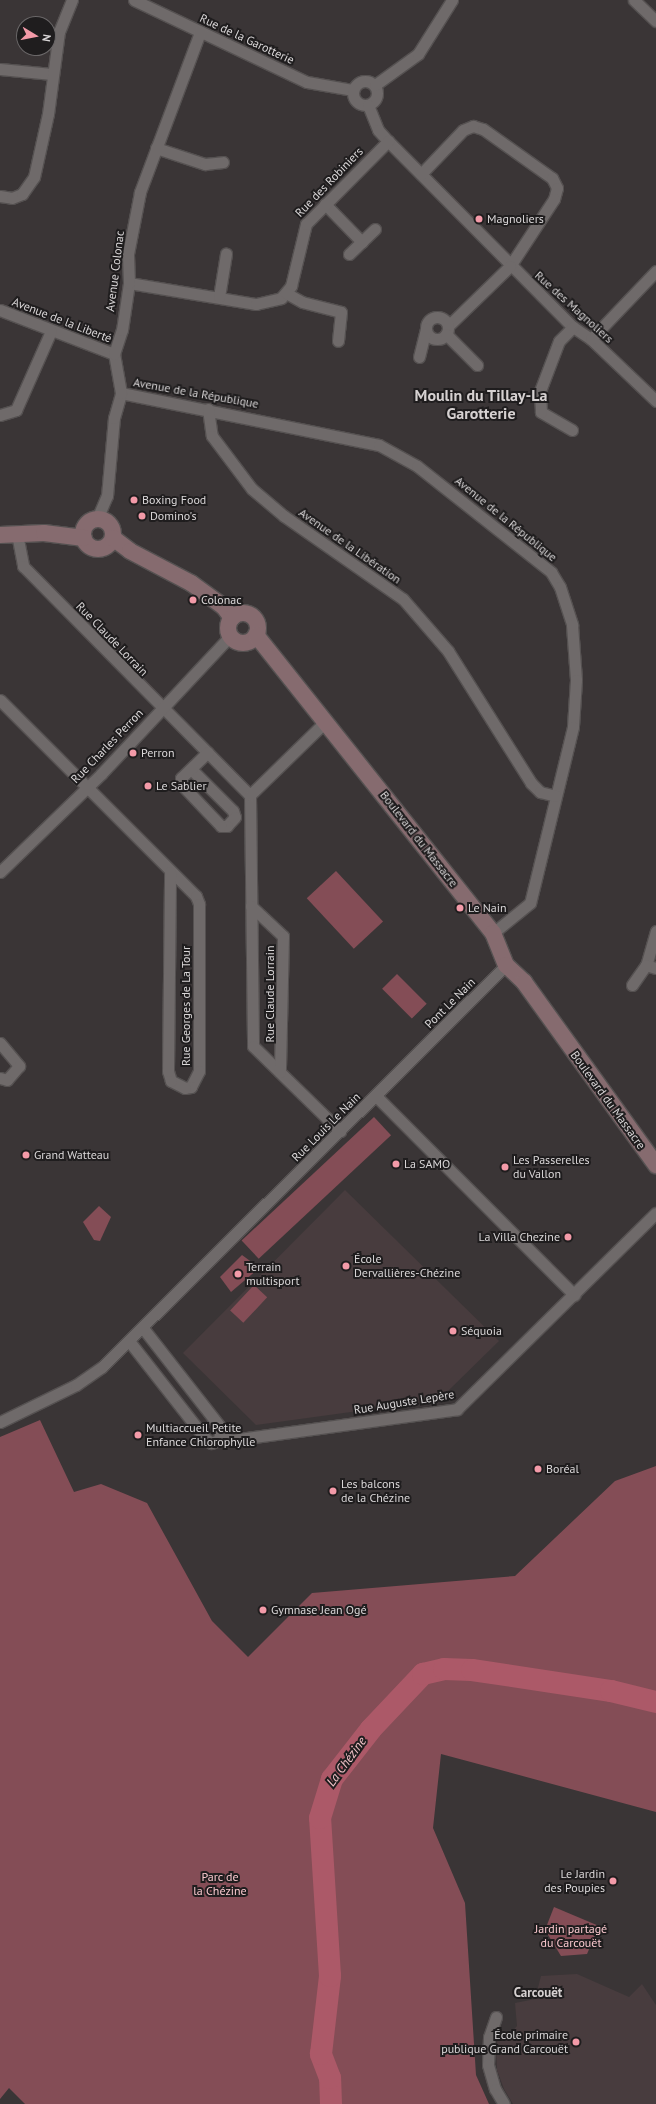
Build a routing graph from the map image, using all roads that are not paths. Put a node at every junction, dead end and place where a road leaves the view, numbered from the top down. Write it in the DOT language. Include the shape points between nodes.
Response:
graph roads {
  1 [pos="72,0"];
  2 [pos="134,0"];
  3 [pos="452,0"];
  4 [pos="634,0"];
  5 [pos="656,21"];
  6 [pos="200,32"];
  7 [pos="0,69"];
  8 [pos="52,74"];
  9 [pos="375,85"];
  10 [pos="353,90"];
  11 [pos="368,105"];
  12 [pos="388,141"];
  13 [pos="156,148"];
  14 [pos="223,162"];
  15 [pos="421,174"];
  16 [pos="0,196"];
  17 [pos="325,204"];
  18 [pos="375,229"];
  19 [pos="362,242"];
  20 [pos="226,254"];
  21 [pos="349,254"];
  22 [pos="510,266"];
  23 [pos="656,271"];
  24 [pos="129,282"];
  25 [pos="286,293"];
  26 [pos="218,297"];
  27 [pos="0,310"];
  28 [pos="573,327"];
  29 [pos="426,329"];
  30 [pos="447,330"];
  31 [pos="51,331"];
  32 [pos="591,339"];
  33 [pos="338,341"];
  34 [pos="114,354"];
  35 [pos="419,358"];
  36 [pos="477,365"];
  37 [pos="121,393"];
  38 [pos="656,401"];
  39 [pos="208,408"];
  40 [pos="0,415"];
  41 [pos="572,430"];
  42 [pos="97,519"];
  43 [pos="17,534"];
  44 [pos="0,535"];
  45 [pos="84,538"];
  46 [pos="113,538"];
  47 [pos="232,618"];
  48 [pos="256,635"];
  49 [pos="230,636"];
  50 [pos="0,700"];
  51 [pos="162,708"];
  52 [pos="326,721"];
  53 [pos="208,752"];
  54 [pos="191,769"];
  55 [pos="86,787"];
  56 [pos="250,795"];
  57 [pos="556,796"];
  58 [pos="0,872"];
  59 [pos="170,872"];
  60 [pos="251,906"];
  61 [pos="656,931"];
  62 [pos="493,933"];
  63 [pos="506,965"];
  64 [pos="651,966"];
  65 [pos="632,985"];
  66 [pos="0,1043"];
  67 [pos="280,1072"];
  68 [pos="0,1078"];
  69 [pos="376,1096"];
  70 [pos="340,1131"];
  71 [pos="656,1165"];
  72 [pos="656,1213"];
  73 [pos="574,1295"];
  74 [pos="142,1328"];
  75 [pos="129,1341"];
  76 [pos="0,1422"];
  77 [pos="221,1438"];
  78 [pos="496,2017"];
  79 [pos="504,2104"];
  1 -- 8 [label="street" via="59,32"];
  2 -- 6 [label="street, Rue de la Garotterie"];
  3 -- 9 [label="street" via="418,54"];
  4 -- 5 [label="street"];
  6 -- 10 [label="street, Rue de la Garotterie" via="307,82"];
  6 -- 13 [label="street, Avenue Colonac"];
  7 -- 8 [label="street"];
  8 -- 16 [label="street" via="34,177 22,194 12,198"];
  9 -- 10 [label="street" via="364,80"];
  9 -- 11 [label="street" via="376,97"];
  10 -- 11 [label="street" via="356,102"];
  11 -- 12 [label="street, Rue des Magnoliers" via="378,130"];
  12 -- 15 [label="street, Rue des Magnoliers"];
  12 -- 17 [label="street, Rue des Robiniers"];
  13 -- 14 [label="street" via="205,164"];
  13 -- 24 [label="street, Avenue Colonac" via="137,207 128,254"];
  15 -- 22 [label="street, Rue des Magnoliers" via="500,250"];
  15 -- 22 [label="street" via="463,130 473,126 483,129 552,178 557,188 554,199"];
  17 -- 19 [label="street"];
  17 -- 25 [label="street, Rue des Robiniers" via="302,230 293,278"];
  18 -- 19 [label="street"];
  19 -- 21 [label="street"];
  20 -- 26 [label="street"];
  22 -- 28 [label="street, Rue des Magnoliers"];
  22 -- 30 [label="street"];
  23 -- 32 [label="street"];
  24 -- 26 [label="street"];
  24 -- 34 [label="street, Avenue Colonac"];
  25 -- 26 [label="street" via="271,302 256,304"];
  25 -- 33 [label="street" via="302,302 341,312"];
  27 -- 31 [label="street, Avenue de la Liberté"];
  28 -- 32 [label="street, Rue des Magnoliers"];
  28 -- 41 [label="street" via="560,341 540,391 541,412"];
  29 -- 30 [label="street" via="435,339"];
  29 -- 30 [label="street" via="427,322 435,316 443,318"];
  29 -- 35 [label="street"];
  30 -- 36 [label="street"];
  31 -- 34 [label="street, Avenue de la Liberté"];
  31 -- 40 [label="street" via="16,410"];
  32 -- 38 [label="street, Rue des Magnoliers"];
  34 -- 37 [label="street, Avenue Colonac"];
  37 -- 39 [label="street, Avenue de la République"];
  37 -- 42 [label="street, Avenue Colonac" via="114,418 107,496"];
  39 -- 57 [label="street, Avenue de la Libération" via="212,436 252,489 284,516 403,599 448,651 531,783 540,792"];
  39 -- 57 [label="street, Avenue de la République" via="360,439 392,450 551,572 567,607 576,680 573,727"];
  42 -- 45 [label="main road" via="86,526"];
  42 -- 46 [label="main road" via="110,524"];
  43 -- 44 [label="main road"];
  43 -- 45 [label="main road" via="65,534"];
  43 -- 51 [label="street, Rue Claude Lorrain" via="23,566"];
  45 -- 46 [label="main road" via="93,548 101,549"];
  46 -- 47 [label="main road" via="130,551 191,583 223,606"];
  47 -- 48 [label="main road" via="242,613 252,617 257,625"];
  47 -- 49 [label="main road" via="228,626"];
  48 -- 49 [label="main road" via="243,643"];
  48 -- 52 [label="main road, Boulevard du Massacre"];
  49 -- 51 [label="street, Rue Charles Perron"];
  50 -- 55 [label="street, Rue Georges de La Tour"];
  51 -- 53 [label="street, Rue Claude Lorrain"];
  51 -- 55 [label="street, Rue Charles Perron"];
  52 -- 56 [label="street"];
  52 -- 62 [label="main road, Boulevard du Massacre"];
  53 -- 54 [label="street"];
  53 -- 56 [label="street, Rue Claude Lorrain"];
  54 -- 54 [label="street" via="181,778 182,785 221,826 227,826 235,817 233,810"];
  55 -- 58 [label="street, Rue Charles Perron"];
  55 -- 59 [label="street, Rue Georges de La Tour"];
  56 -- 60 [label="street, Rue Claude Lorrain"];
  57 -- 62 [label="street, Avenue de la République" via="530,902"];
  59 -- 59 [label="street, Rue Georges de La Tour" via="168,1071 171,1081 185,1088 191,1086 199,1071 199,904 196,896"];
  60 -- 67 [label="street, Rue Claude Lorrain" via="253,1046"];
  60 -- 67 [label="street, Rue Claude Lorrain" via="283,936"];
  61 -- 64 [label="street"];
  62 -- 63 [label="main road, Boulevard du Massacre"];
  63 -- 69 [label="street, Pont Le Nain"];
  63 -- 71 [label="main road, Boulevard du Massacre" via="524,982"];
  64 -- 65 [label="street"];
  66 -- 68 [label="street" via="19,1066 7,1080"];
  67 -- 70 [label="street, Rue Claude Lorrain"];
  69 -- 70 [label="street, Rue Louis Le Nain"];
  69 -- 73 [label="street, Rue Louis Le Nain"];
  70 -- 74 [label="street, Rue Louis Le Nain"];
  72 -- 73 [label="street, Rue Auguste Lepère"];
  73 -- 77 [label="street, Rue Auguste Lepère" via="457,1409 232,1440"];
  74 -- 75 [label="street, Rue Louis Le Nain"];
  74 -- 77 [label="street" via="221,1428"];
  75 -- 76 [label="street, Rue Louis Le Nain" via="89,1377"];
  75 -- 77 [label="street, Rue Auguste Lepère" via="205,1438 215,1443"];
  78 -- 79 [label="street" via="488,2037 488,2065 495,2089"];
}
